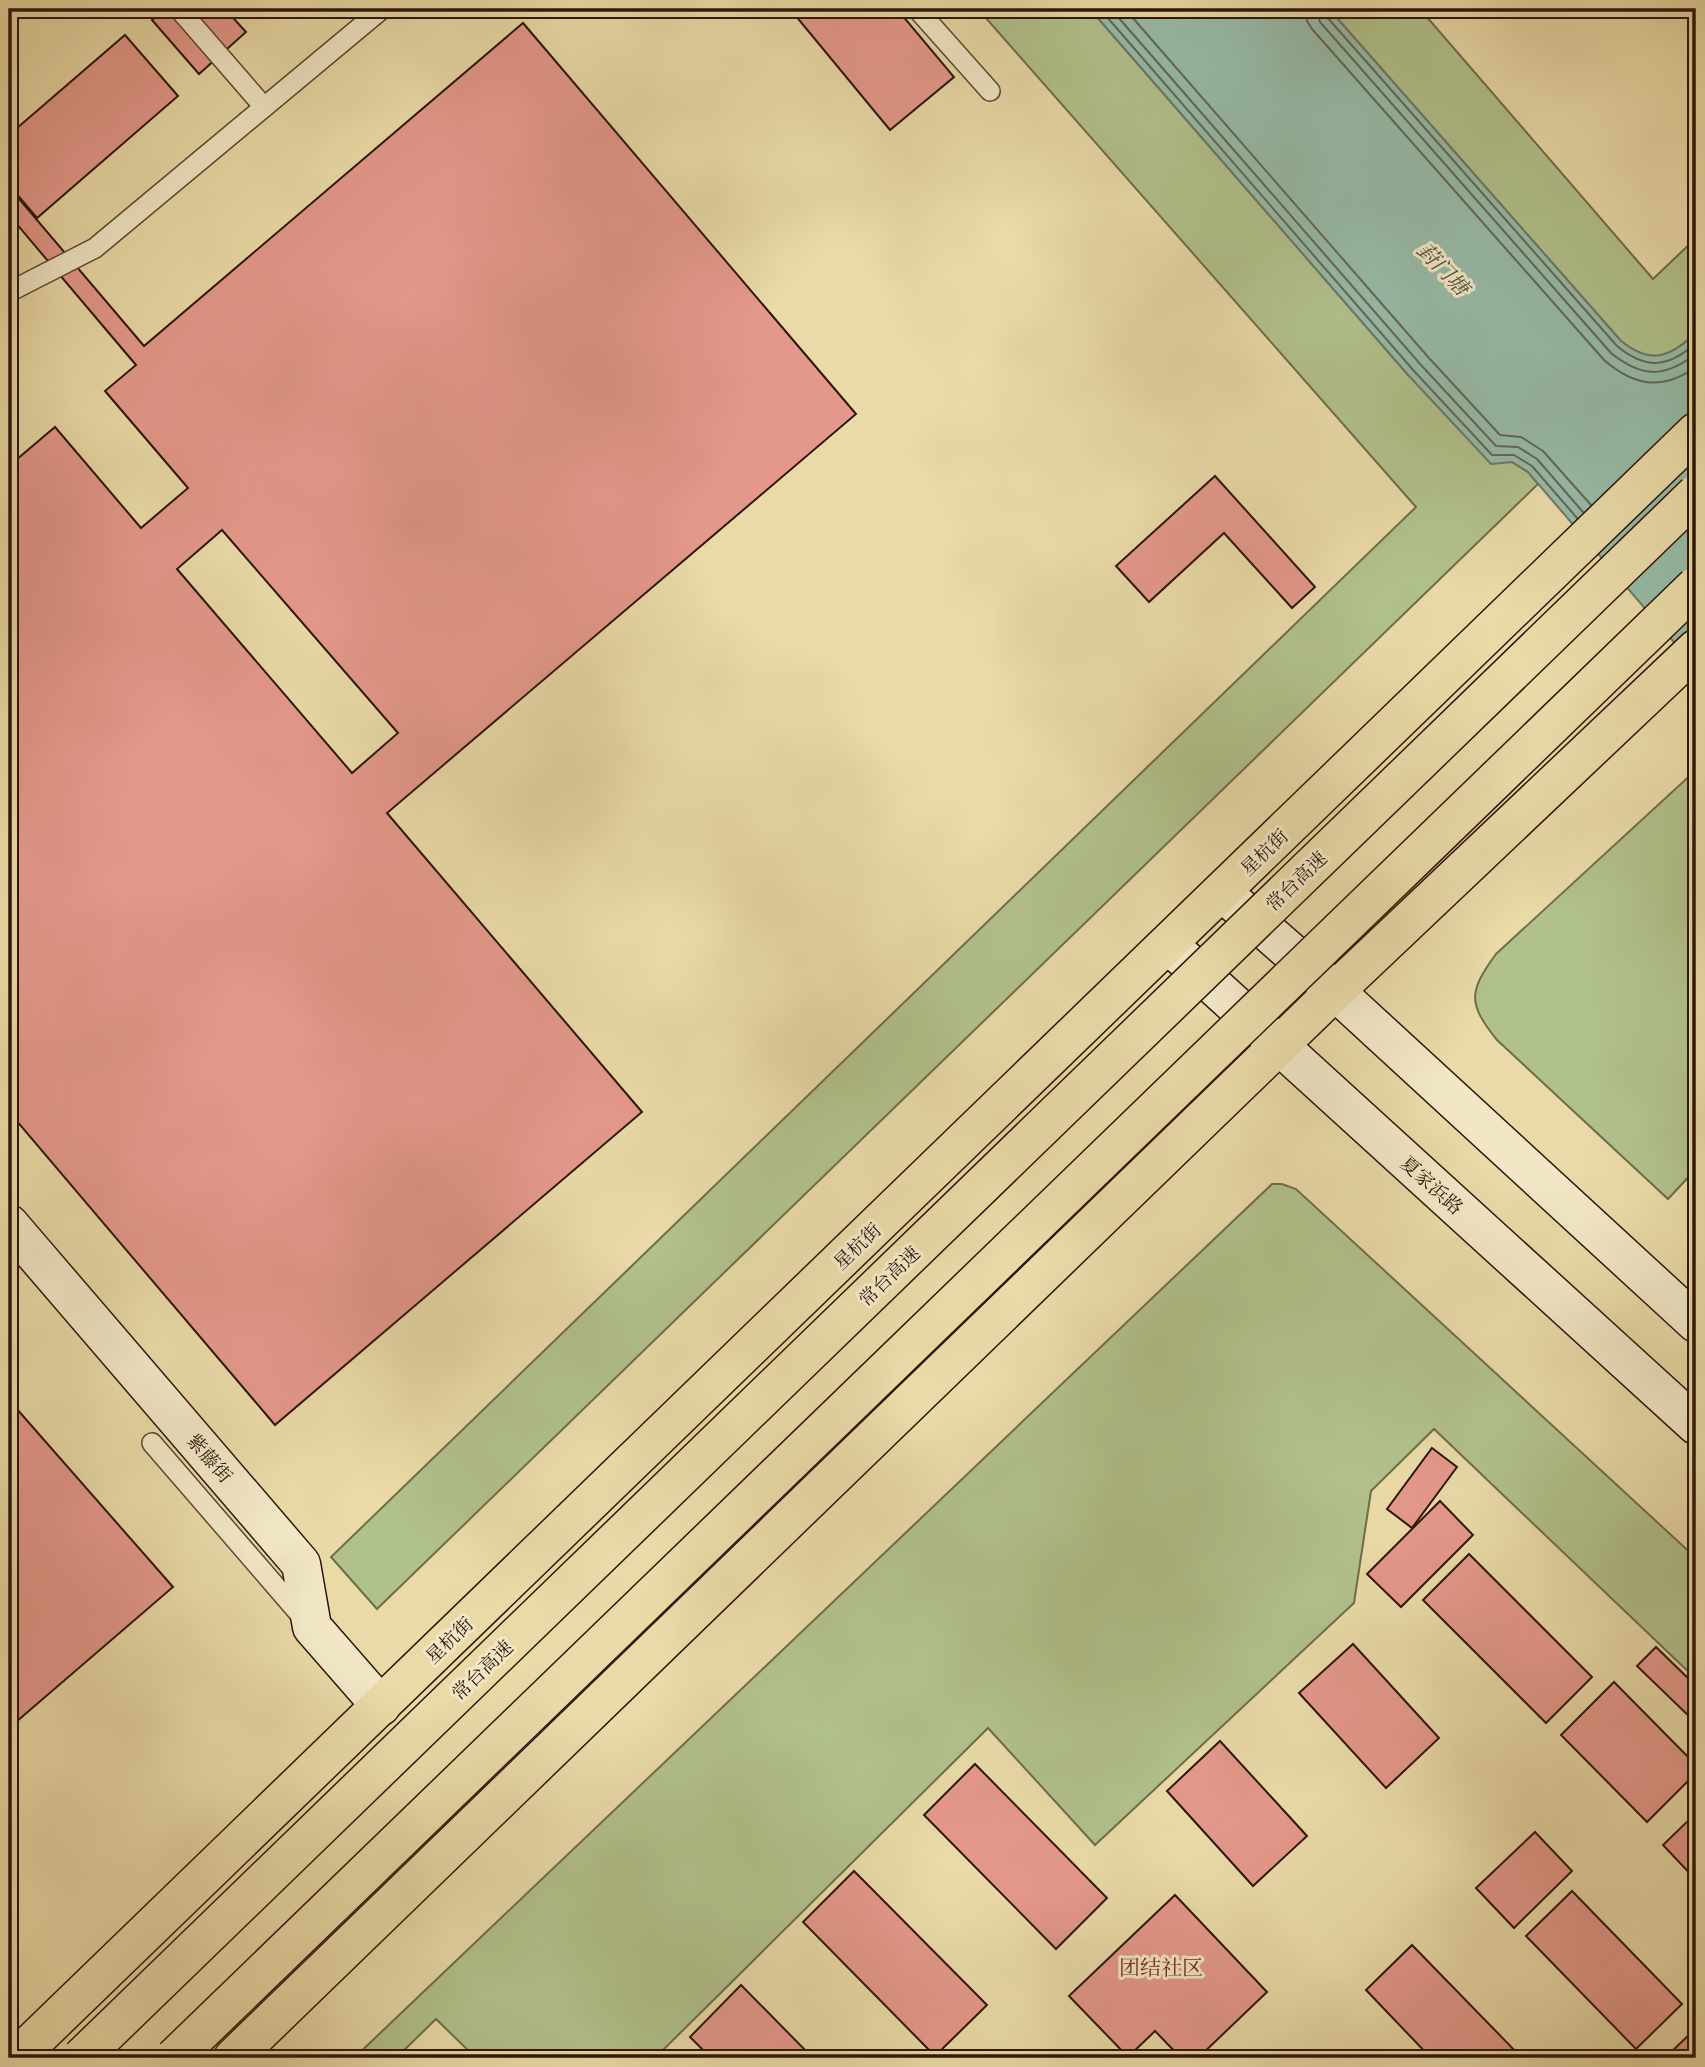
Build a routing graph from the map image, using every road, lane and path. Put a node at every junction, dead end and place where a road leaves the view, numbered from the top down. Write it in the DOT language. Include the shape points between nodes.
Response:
graph roads {
  1 [pos="179,9"];
  2 [pos="382,9"];
  3 [pos="917,9"];
  4 [pos="990,91"];
  5 [pos="264,107"];
  6 [pos="9,292"];
  7 [pos="1696,432"];
  8 [pos="1696,494"];
  9 [pos="1696,586"];
  10 [pos="1696,649"];
  11 [pos="1222,892"];
  12 [pos="1169,944"];
  13 [pos="1335,991"];
  14 [pos="1280,1046"];
  15 [pos="9,1224"];
  16 [pos="1696,1323"];
  17 [pos="1696,1424"];
  18 [pos="152,1443"];
  19 [pos="312,1627"];
  20 [pos="381,1706"];
  21 [pos="16,2058"];
  22 [pos="81,2058"];
  23 [pos="174,2058"];
  24 [pos="233,2058"];
  1 -- 5 [label="lane"];
  2 -- 5 [label="lane"];
  3 -- 4 [label="lane"];
  5 -- 6 [label="lane" via="95,248"];
  7 -- 11 [label="main road, 星杭街"];
  8 -- 22 [label="main road, 常台高速, bridge"];
  9 -- 23 [label="main road, bridge"];
  10 -- 13 [label="main road"];
  11 -- 12 [label="main road, 星杭街"];
  11 -- 13 [label="main road"];
  12 -- 14 [label="main road, 夏家浜路"];
  12 -- 20 [label="main road, 星杭街"];
  13 -- 14 [label="main road"];
  13 -- 16 [label="main road"];
  14 -- 17 [label="main road, 夏家浜路"];
  14 -- 24 [label="main road"];
  15 -- 19 [label="main road, 紫藤街" via="301,1564"];
  18 -- 19 [label="lane"];
  19 -- 20 [label="main road"];
  20 -- 21 [label="main road, 星杭街"];
}
